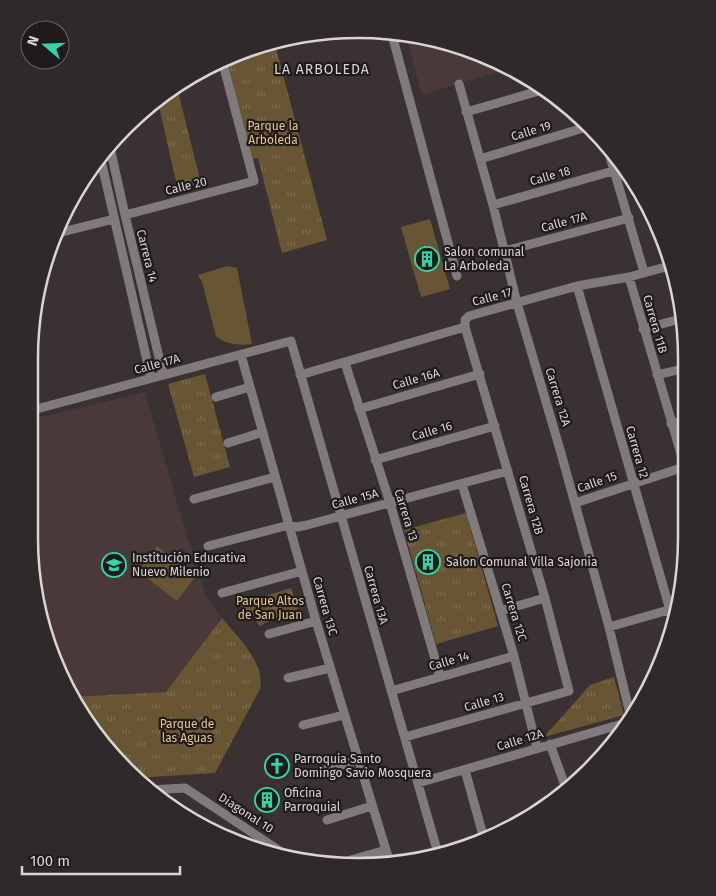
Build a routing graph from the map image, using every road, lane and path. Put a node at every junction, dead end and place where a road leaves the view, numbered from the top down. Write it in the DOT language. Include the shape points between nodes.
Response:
graph roads {
  1 [pos="393,39"];
  2 [pos="224,67"];
  3 [pos="459,84"];
  4 [pos="536,92"];
  5 [pos="466,112"];
  6 [pos="582,128"];
  7 [pos="111,154"];
  8 [pos="480,159"];
  9 [pos="612,163"];
  10 [pos="102,166"];
  11 [pos="614,170"];
  12 [pos="492,205"];
  13 [pos="125,215"];
  14 [pos="629,218"];
  15 [pos="114,219"];
  16 [pos="64,232"];
  17 [pos="505,251"];
  18 [pos="665,267"];
  19 [pos="644,272"];
  20 [pos="457,276"];
  21 [pos="629,277"];
  22 [pos="576,286"];
  23 [pos="516,303"];
  24 [pos="676,320"];
  25 [pos="465,327"];
  26 [pos="643,329"];
  27 [pos="291,341"];
  28 [pos="241,355"];
  29 [pos="345,363"];
  30 [pos="678,370"];
  31 [pos="163,374"];
  32 [pos="480,374"];
  33 [pos="300,375"];
  34 [pos="657,376"];
  35 [pos="151,378"];
  36 [pos="250,387"];
  37 [pos="216,397"];
  38 [pos="38,409"];
  39 [pos="359,409"];
  40 [pos="678,422"];
  41 [pos="671,424"];
  42 [pos="495,426"];
  43 [pos="263,432"];
  44 [pos="228,443"];
  45 [pos="678,446"];
  46 [pos="375,460"];
  47 [pos="678,467"];
  48 [pos="508,471"];
  49 [pos="276,477"];
  50 [pos="632,483"];
  51 [pos="462,484"];
  52 [pos="194,499"];
  53 [pos="390,503"];
  54 [pos="575,503"];
  55 [pos="340,516"];
  56 [pos="289,525"];
  57 [pos="208,546"];
  58 [pos="302,571"];
  59 [pos="222,593"];
  60 [pos="545,598"];
  61 [pos="672,600"];
  62 [pos="670,609"];
  63 [pos="500,611"];
  64 [pos="316,621"];
  65 [pos="609,627"];
  66 [pos="269,634"];
  67 [pos="514,656"];
  68 [pos="330,668"];
  69 [pos="440,676"];
  70 [pos="288,678"];
  71 [pos="391,691"];
  72 [pos="570,691"];
  73 [pos="526,703"];
  74 [pos="629,709"];
  75 [pos="344,714"];
  76 [pos="618,725"];
  77 [pos="303,726"];
  78 [pos="405,738"];
  79 [pos="550,744"];
  80 [pos="537,748"];
  81 [pos="358,760"];
  82 [pos="465,770"];
  83 [pos="316,773"];
  84 [pos="418,783"];
  85 [pos="564,783"];
  86 [pos="160,789"];
  87 [pos="372,806"];
  88 [pos="327,820"];
  89 [pos="482,833"];
  90 [pos="278,849"];
  91 [pos="438,849"];
  92 [pos="386,850"];
  93 [pos="388,857"];
  94 [pos="358,858"];
  1 -- 20 [label="street"];
  2 -- 13 [label="street, Calle 20" via="254,181"];
  3 -- 5 [label="street, Carrera 12A"];
  4 -- 5 [label="street"];
  5 -- 8 [label="street, Carrera 12A"];
  6 -- 8 [label="street, Calle 19"];
  7 -- 13 [label="street, Carrera 14"];
  8 -- 12 [label="street, Carrera 12A"];
  9 -- 11 [label="street"];
  10 -- 15 [label="street, Carrera 14"];
  11 -- 12 [label="street, Calle 18"];
  11 -- 14 [label="street"];
  12 -- 17 [label="street, Carrera 12A"];
  13 -- 31 [label="street, Carrera 14"];
  14 -- 17 [label="street, Calle 17A"];
  14 -- 19 [label="street"];
  15 -- 16 [label="street"];
  15 -- 35 [label="street, Carrera 14"];
  17 -- 23 [label="street, Carrera 12A"];
  18 -- 19 [label="street, Calle 17"];
  19 -- 21 [label="street, Calle 17"];
  21 -- 22 [label="street, Calle 17"];
  21 -- 26 [label="street, Carrera 11B"];
  22 -- 23 [label="street, Calle 17"];
  22 -- 50 [label="street, Carrera 12"];
  23 -- 25 [label="street, Calle 17" via="469,316"];
  23 -- 54 [label="street, Carrera 12A"];
  24 -- 26 [label="street"];
  25 -- 29 [label="street, Calle 17"];
  25 -- 32 [label="street, Carrera 12B"];
  26 -- 34 [label="street, Carrera 11B"];
  27 -- 28 [label="street, Calle 17A"];
  27 -- 33 [label="street, Carrera 13A"];
  28 -- 31 [label="street, Calle 17A"];
  28 -- 36 [label="street, Carrera 13C"];
  29 -- 33 [label="street, Calle 17"];
  29 -- 39 [label="street, Carrera 13"];
  30 -- 34 [label="street"];
  31 -- 35 [label="street, Calle 17A"];
  32 -- 39 [label="street, Calle 16A"];
  32 -- 42 [label="street, Carrera 12B"];
  33 -- 55 [label="street, Carrera 13A"];
  34 -- 41 [label="street, Carrera 11B"];
  35 -- 38 [label="street, Calle 17A"];
  36 -- 37 [label="street"];
  36 -- 43 [label="street, Carrera 13C"];
  39 -- 46 [label="street, Carrera 13"];
  40 -- 41 [label="street"];
  41 -- 45 [label="street, Carrera 11B"];
  42 -- 46 [label="street, Calle 16"];
  42 -- 48 [label="street, Carrera 12B"];
  43 -- 44 [label="street"];
  43 -- 49 [label="street, Carrera 13C"];
  46 -- 53 [label="street, Carrera 13"];
  47 -- 50 [label="street, Calle 15"];
  48 -- 51 [label="street, Calle 15A"];
  48 -- 60 [label="street, Carrera 12B"];
  49 -- 52 [label="street"];
  49 -- 56 [label="street, Carrera 13C"];
  50 -- 54 [label="street, Calle 15"];
  50 -- 61 [label="street, Carrera 12"];
  51 -- 53 [label="street, Calle 15A"];
  51 -- 63 [label="street, Carrera 12C"];
  53 -- 55 [label="street, Calle 15A"];
  53 -- 69 [label="street, Carrera 13"];
  54 -- 65 [label="street, Carrera 12A"];
  55 -- 56 [label="street, Calle 15A" via="297,527"];
  55 -- 71 [label="street, Carrera 13A"];
  56 -- 57 [label="street, Calle 15A"];
  56 -- 58 [label="street, Carrera 13C"];
  58 -- 59 [label="street"];
  58 -- 64 [label="street, Carrera 13C"];
  60 -- 63 [label="street"];
  60 -- 72 [label="street, Carrera 12B"];
  62 -- 65 [label="street"];
  63 -- 67 [label="street, Carrera 12C"];
  64 -- 66 [label="street"];
  64 -- 68 [label="street, Carrera 13C"];
  65 -- 74 [label="street, Carrera 12A"];
  67 -- 69 [label="street, Calle 14"];
  67 -- 73 [label="street, Carrera 12C"];
  68 -- 70 [label="street"];
  68 -- 75 [label="street, Carrera 13C"];
  69 -- 71 [label="street, Calle 14"];
  71 -- 78 [label="street, Carrera 13A"];
  72 -- 73 [label="street, Calle 13"];
  73 -- 78 [label="street, Calle 13"];
  73 -- 80 [label="street, Carrera 12C"];
  75 -- 77 [label="street"];
  75 -- 81 [label="street, Carrera 13C"];
  76 -- 79 [label="street, Calle 12A"];
  78 -- 84 [label="street, Carrera 13A"];
  79 -- 80 [label="street, Calle 12A"];
  79 -- 85 [label="street"];
  80 -- 82 [label="street, Calle 12A"];
  81 -- 83 [label="street"];
  81 -- 87 [label="street, Carrera 13C"];
  82 -- 84 [label="street, Calle 12A"];
  82 -- 89 [label="street"];
  84 -- 91 [label="street, Carrera 13A"];
  86 -- 90 [label="street, Diagonal 10" via="186,788"];
  87 -- 88 [label="street"];
  87 -- 92 [label="street, Carrera 13C"];
  92 -- 93 [label="street, Carrera 13C"];
  92 -- 94 [label="street"];
}
